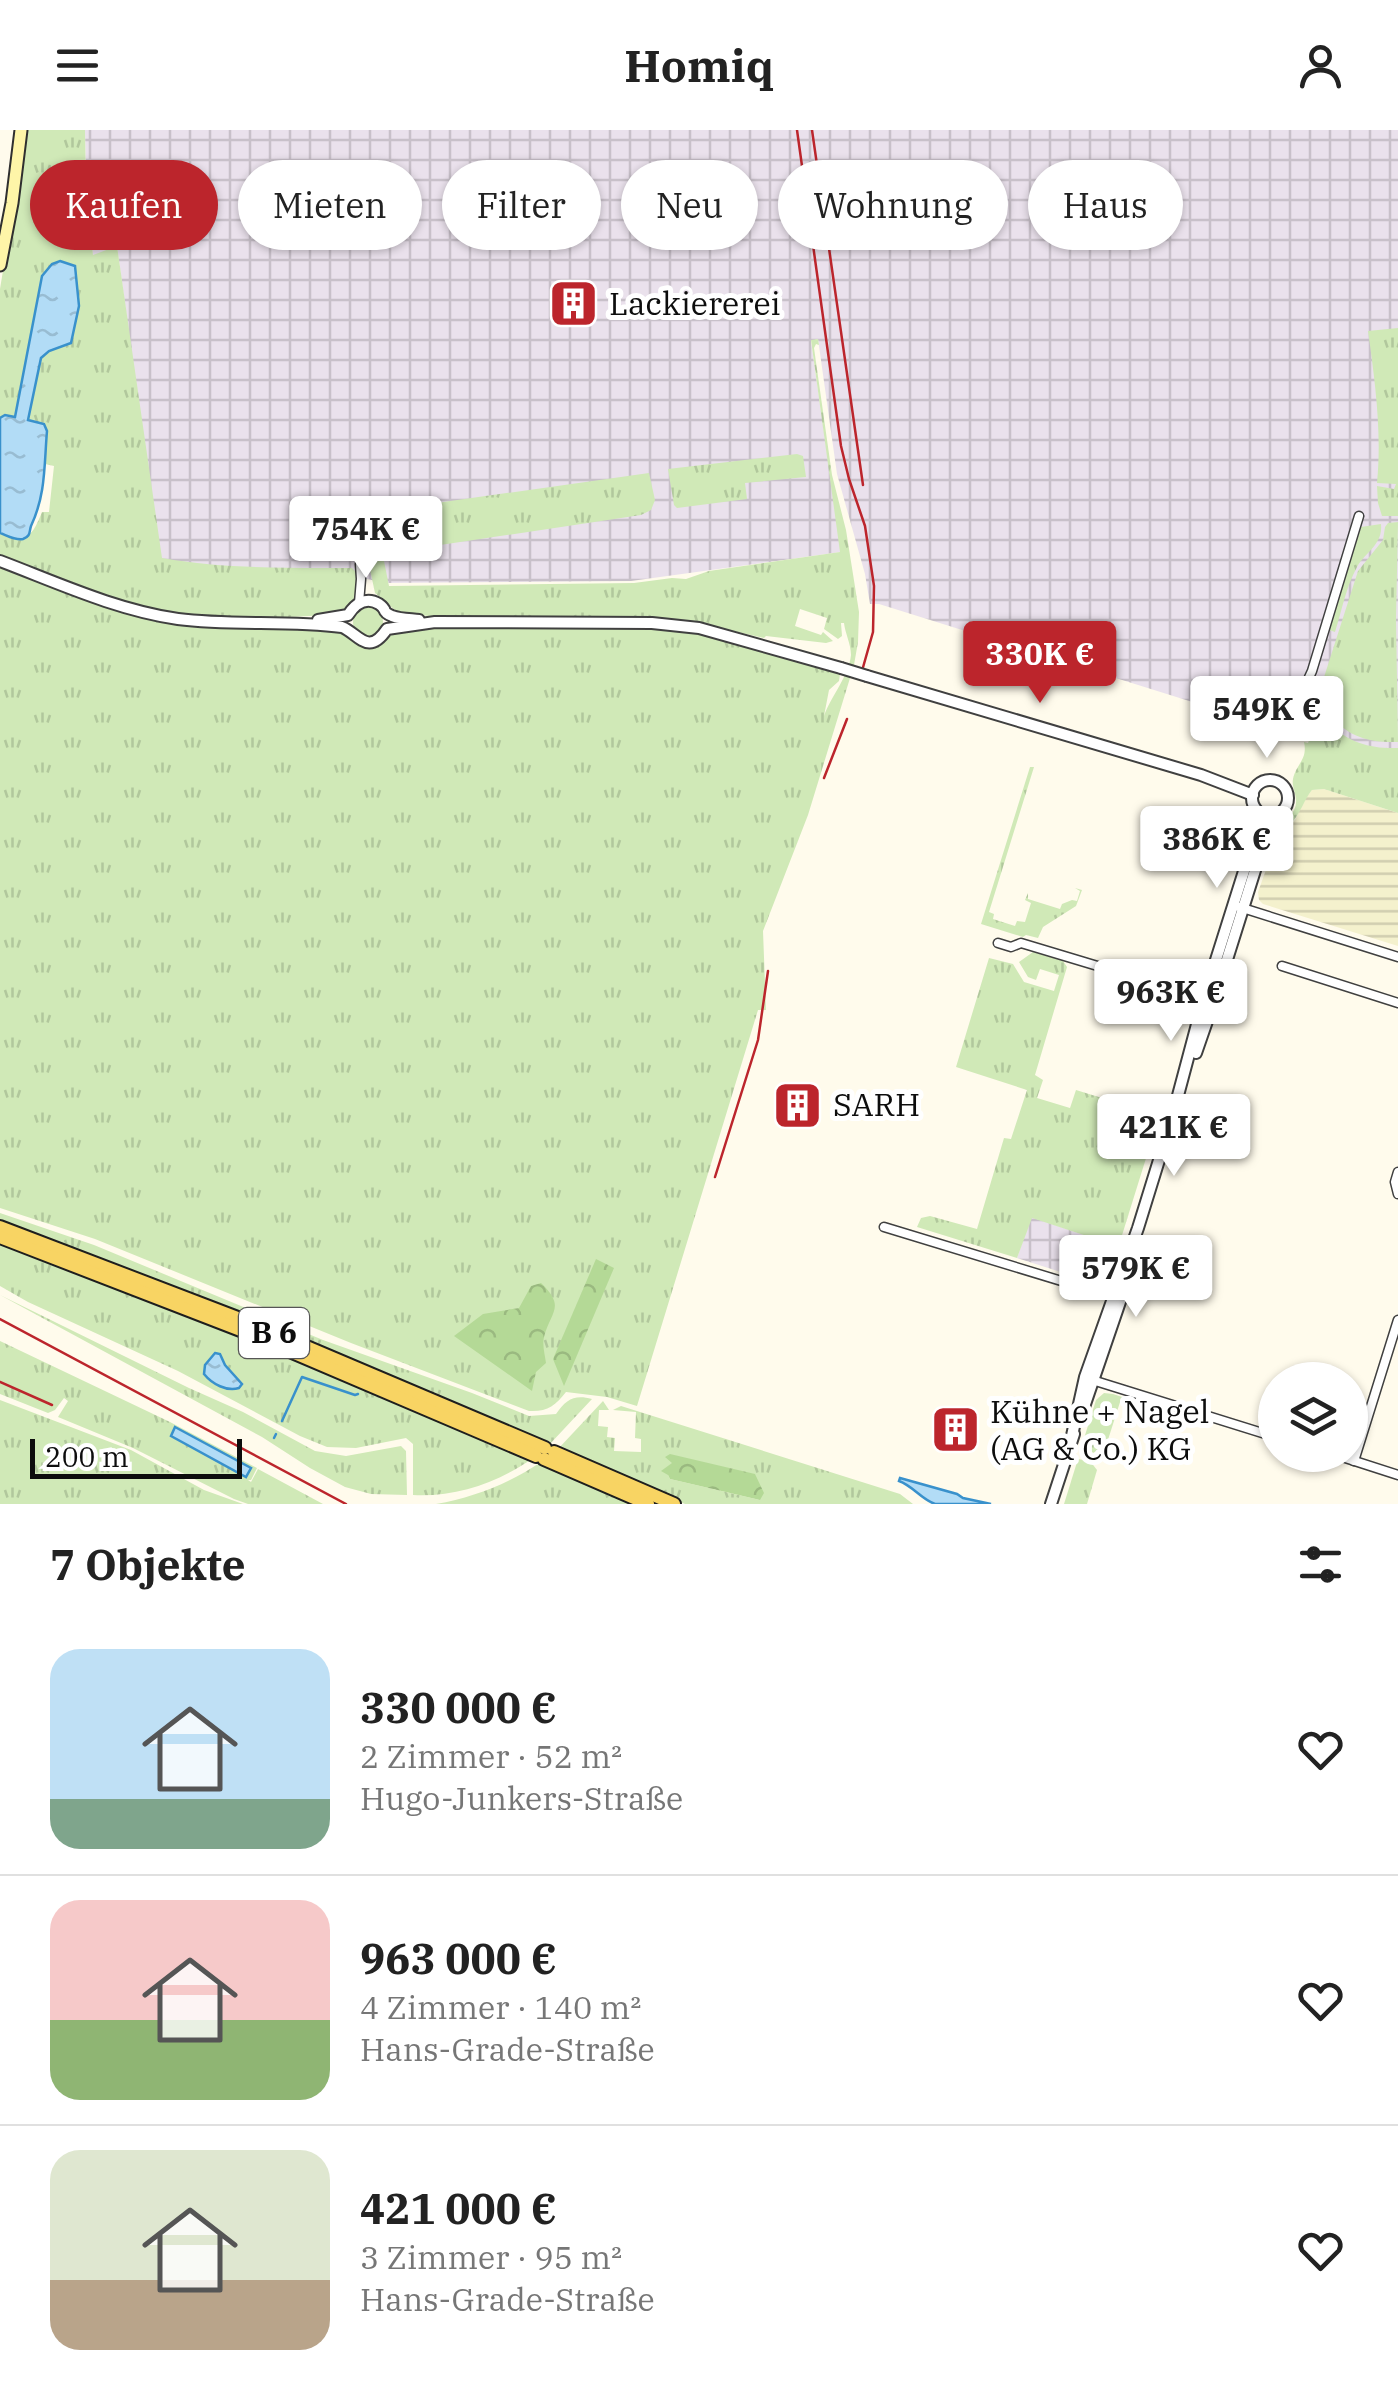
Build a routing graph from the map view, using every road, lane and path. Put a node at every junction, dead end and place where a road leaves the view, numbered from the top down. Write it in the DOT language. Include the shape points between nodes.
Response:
graph roads {
  1 [pos="21,130"];
  2 [pos="0,265"];
  3 [pos="1359,516"];
  4 [pos="0,561"];
  5 [pos="360,564"];
  6 [pos="362,579"];
  7 [pos="373,602"];
  8 [pos="359,603"];
  9 [pos="348,614"];
  10 [pos="386,614"];
  11 [pos="303,622"];
  12 [pos="435,622"];
  13 [pos="348,628"];
  14 [pos="387,629"];
  15 [pos="1300,697"];
  16 [pos="1254,791"];
  17 [pos="1266,815"];
  18 [pos="1238,907"];
  19 [pos="998,943"];
  20 [pos="1398,958"];
  21 [pos="1282,966"];
  22 [pos="1209,1000"];
  23 [pos="1398,1003"];
  24 [pos="1223,1114"];
  25 [pos="1206,1122"];
  26 [pos="1398,1172"];
  27 [pos="1398,1194"];
  28 [pos="0,1227"];
  29 [pos="884,1227"];
  30 [pos="0,1237"];
  31 [pos="1117,1298"];
  32 [pos="1398,1320"];
  33 [pos="1090,1379"];
  34 [pos="1368,1415"];
  35 [pos="1258,1432"];
  36 [pos="545,1454"];
  37 [pos="1368,1464"];
  38 [pos="1398,1474"];
  39 [pos="648,1504"];
  40 [pos="674,1504"];
  41 [pos="1051,1504"];
  1 -- 2 [label="main road"];
  3 -- 15 [label="street"];
  4 -- 11 [label="street" via="136,611 213,622"];
  5 -- 6 [label="street"];
  6 -- 7 [label="street"];
  6 -- 8 [label="street"];
  7 -- 8 [label="street"];
  7 -- 10 [label="street"];
  8 -- 9 [label="street"];
  9 -- 11 [label="street"];
  9 -- 13 [label="street"];
  10 -- 12 [label="street"];
  10 -- 14 [label="street"];
  11 -- 13 [label="street"];
  12 -- 14 [label="street"];
  12 -- 16 [label="street, bridge" via="699,628"];
  13 -- 14 [label="street" via="367,642"];
  16 -- 17 [label="street" via="1254,806"];
  16 -- 17 [label="street" via="1273,781 1286,790 1282,812"];
  17 -- 18 [label="street"];
  18 -- 20 [label="street"];
  18 -- 22 [label="street"];
  19 -- 22 [label="street" via="1021,943"];
  21 -- 23 [label="street"];
  22 -- 31 [label="street"];
  24 -- 25 [label="street"];
  26 -- 27 [label="street"];
  28 -- 36 [label="main road, B 6" via="242,1320"];
  29 -- 31 [label="street"];
  30 -- 36 [label="main road, B 6"];
  31 -- 33 [label="street"];
  32 -- 34 [label="street"];
  33 -- 35 [label="street"];
  33 -- 41 [label="street"];
  36 -- 39 [label="main road, B 6"];
  36 -- 40 [label="main road, B 6"];
  37 -- 38 [label="street"];
}
